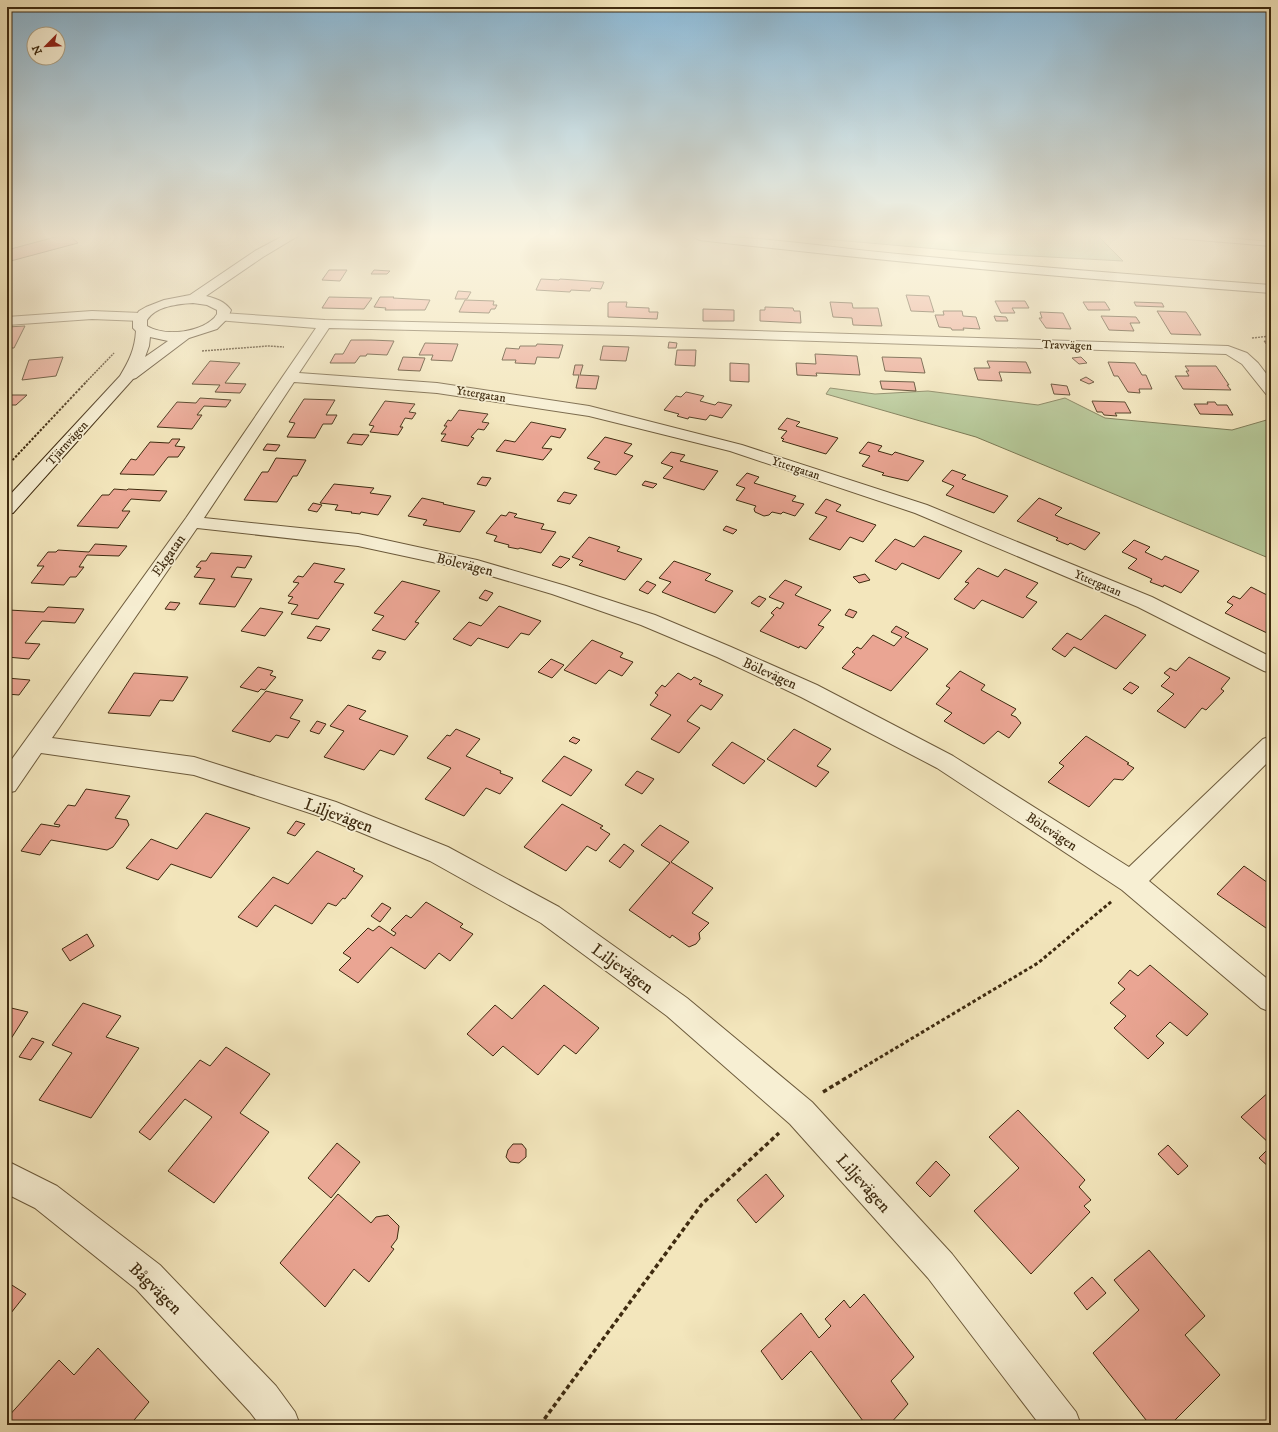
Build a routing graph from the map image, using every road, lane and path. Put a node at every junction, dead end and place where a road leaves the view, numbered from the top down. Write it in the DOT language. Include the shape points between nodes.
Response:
graph roads {
  1 [pos="168,303"];
  2 [pos="216,303"];
  3 [pos="222,317"];
  4 [pos="7,321"];
  5 [pos="142,324"];
  6 [pos="325,324"];
  7 [pos="185,335"];
  8 [pos="118,348"];
  9 [pos="290,377"];
  10 [pos="126,378"];
  11 [pos="1271,391"];
  12 [pos="7,466"];
  13 [pos="7,509"];
  14 [pos="192,522"];
  15 [pos="1271,666"];
  16 [pos="35,744"];
  17 [pos="1271,745"];
  18 [pos="7,784"];
  19 [pos="1131,882"];
  20 [pos="1271,1000"];
  21 [pos="7,1177"];
  22 [pos="282,1425"];
  23 [pos="1063,1425"];
  1 -- 5 [label="street" via="149,311"];
  2 -- 3 [label="street" via="223,308"];
  3 -- 6 [label="street, Travvägen"];
  3 -- 7 [label="street" via="216,324"];
  4 -- 5 [label="street" via="92,315"];
  5 -- 7 [label="street" via="161,336"];
  5 -- 10 [label="street, Tjärnvägen" via="140,352"];
  6 -- 9 [label="street, Ekgatan"];
  6 -- 11 [label="street, Travvägen" via="1228,350 1238,353 1255,369"];
  7 -- 10 [label="street, Tjärnvägen"];
  8 -- 12 [label="path"];
  9 -- 14 [label="street, Ekgatan"];
  9 -- 15 [label="street, Yttergatan" via="437,388 589,411 736,448 921,509 1145,602"];
  10 -- 13 [label="street, Tjärnvägen"];
  14 -- 16 [label="street, Ekgatan"];
  14 -- 19 [label="street, Bölevägen" via="358,540 477,566 648,620 809,691 945,762"];
  16 -- 18 [label="street, Ekgatan"];
  16 -- 23 [label="street, Liljevägen" via="194,766 336,812 439,854 550,915 677,1007 801,1113 940,1266"];
  17 -- 19 [label="street"];
  19 -- 20 [label="street, Bölevägen"];
  21 -- 22 [label="street, Bågvägen" via="46,1197 148,1277 263,1400"];
}
